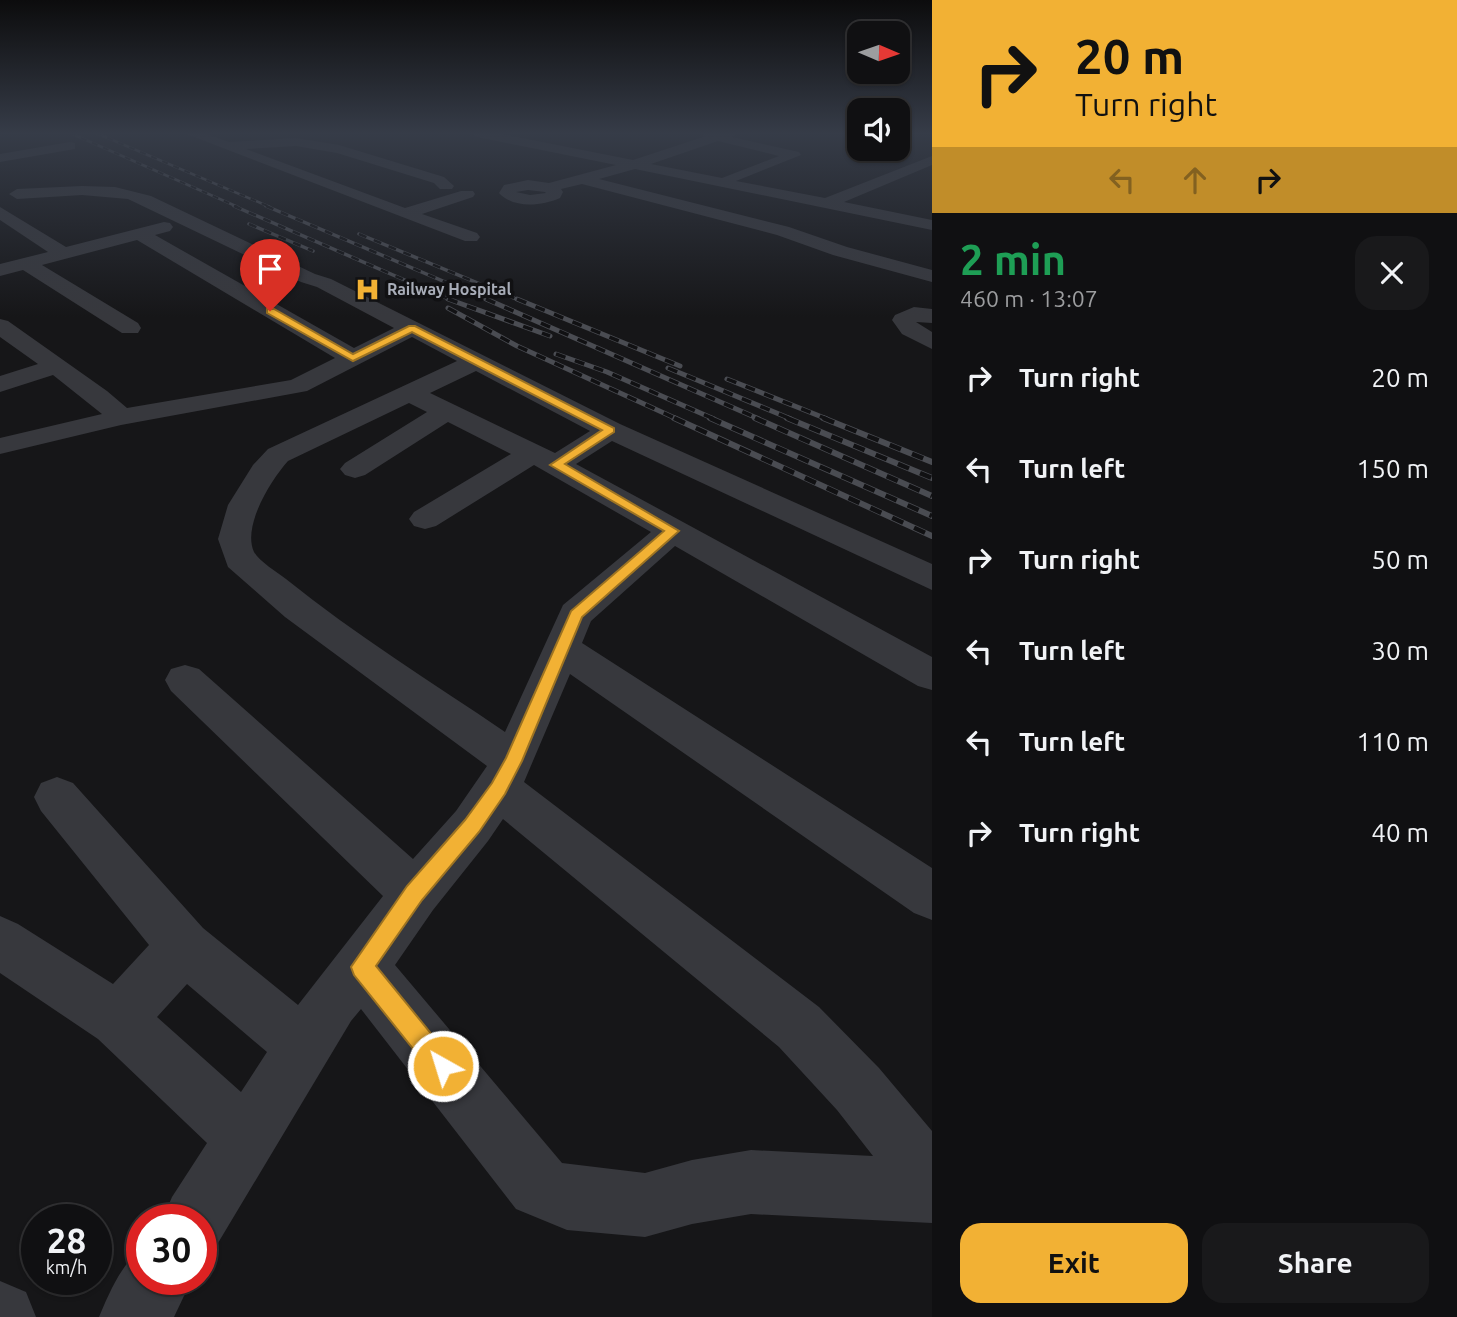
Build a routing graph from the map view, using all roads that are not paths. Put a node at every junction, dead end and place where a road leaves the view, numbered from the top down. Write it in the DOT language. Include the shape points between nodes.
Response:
graph roads {
  1 [pos="43,194"];
  2 [pos="128,194"];
  3 [pos="151,194"];
  4 [pos="350,194"];
  5 [pos="471,194"];
  6 [pos="511,194"];
  7 [pos="553,194"];
  8 [pos="641,194"];
  9 [pos="797,194"];
  10 [pos="803,194"];
  11 [pos="848,194"];
  12 [pos="478,197"];
  13 [pos="514,197"];
  14 [pos="832,201"];
  15 [pos="65,209"];
  16 [pos="0,212"];
  17 [pos="405,214"];
  18 [pos="932,219"];
  19 [pos="189,220"];
  20 [pos="87,225"];
  21 [pos="932,225"];
  22 [pos="139,233"];
  23 [pos="471,237"];
  24 [pos="110,241"];
  25 [pos="63,253"];
  26 [pos="25,263"];
  27 [pos="0,270"];
  28 [pos="932,276"];
  29 [pos="324,283"];
  30 [pos="932,316"];
  31 [pos="0,326"];
  32 [pos="131,328"];
  33 [pos="412,328"];
  34 [pos="932,342"];
  35 [pos="353,358"];
  36 [pos="477,361"];
  37 [pos="56,366"];
  38 [pos="0,384"];
  39 [pos="410,393"];
  40 [pos="447,411"];
  41 [pos="121,417"];
  42 [pos="610,430"];
  43 [pos="0,446"];
  44 [pos="544,459"];
  45 [pos="355,469"];
  46 [pos="425,519"];
  47 [pos="673,531"];
  48 [pos="932,578"];
  49 [pos="561,648"];
  50 [pos="932,675"];
  51 [pos="185,680"];
  52 [pos="506,775"];
  53 [pos="57,797"];
  54 [pos="415,893"];
  55 [pos="932,896"];
  56 [pos="0,942"];
  57 [pos="184,947"];
  58 [pos="362,967"];
  59 [pos="118,1019"];
  60 [pos="304,1046"];
  61 [pos="247,1139"];
  62 [pos="932,1180"];
  63 [pos="932,1191"];
  64 [pos="205,1204"];
  65 [pos="148,1295"];
  66 [pos="134,1317"];
  1 -- 15 [label="street"];
  2 -- 19 [label="street"];
  3 -- 29 [label="street" via="320,275"];
  4 -- 17 [label="street"];
  5 -- 12 [label="street"];
  6 -- 13 [label="street"];
  7 -- 13 [label="street" via="529,200"];
  8 -- 28 [label="street"];
  9 -- 14 [label="street"];
  10 -- 14 [label="street"];
  11 -- 14 [label="street"];
  12 -- 13 [label="street"];
  12 -- 17 [label="street"];
  14 -- 18 [label="street"];
  14 -- 21 [label="street"];
  16 -- 25 [label="street"];
  17 -- 23 [label="street"];
  19 -- 22 [label="street"];
  19 -- 29 [label="street"];
  20 -- 24 [label="street"];
  22 -- 24 [label="street"];
  22 -- 35 [label="street"];
  24 -- 25 [label="street"];
  25 -- 26 [label="street"];
  26 -- 27 [label="street"];
  26 -- 32 [label="street"];
  29 -- 33 [label="street"];
  30 -- 34 [label="street" via="914,314 904,320 911,330"];
  31 -- 37 [label="street"];
  33 -- 35 [label="street"];
  33 -- 36 [label="street"];
  35 -- 41 [label="street" via="298,386"];
  36 -- 39 [label="street"];
  36 -- 42 [label="street"];
  37 -- 38 [label="street"];
  37 -- 41 [label="street"];
  39 -- 40 [label="street"];
  39 -- 52 [label="street" via="278,456 262,471 244,505 234,539 240,559"];
  40 -- 44 [label="street"];
  40 -- 45 [label="street"];
  41 -- 43 [label="street"];
  42 -- 44 [label="street"];
  42 -- 48 [label="street"];
  44 -- 46 [label="street"];
  44 -- 47 [label="street"];
  47 -- 49 [label="street" via="576,614"];
  47 -- 50 [label="street"];
  49 -- 52 [label="street"];
  49 -- 55 [label="street"];
  51 -- 54 [label="street"];
  52 -- 54 [label="street" via="472,826"];
  52 -- 62 [label="street" via="799,1027 858,1088"];
  53 -- 57 [label="street"];
  54 -- 58 [label="street"];
  56 -- 59 [label="street"];
  57 -- 59 [label="street"];
  57 -- 60 [label="street"];
  58 -- 60 [label="street"];
  58 -- 63 [label="street" via="539,1186 567,1198 645,1205 751,1182"];
  59 -- 61 [label="street"];
  60 -- 61 [label="street"];
  61 -- 64 [label="street"];
  65 -- 66 [label="street"];
}
